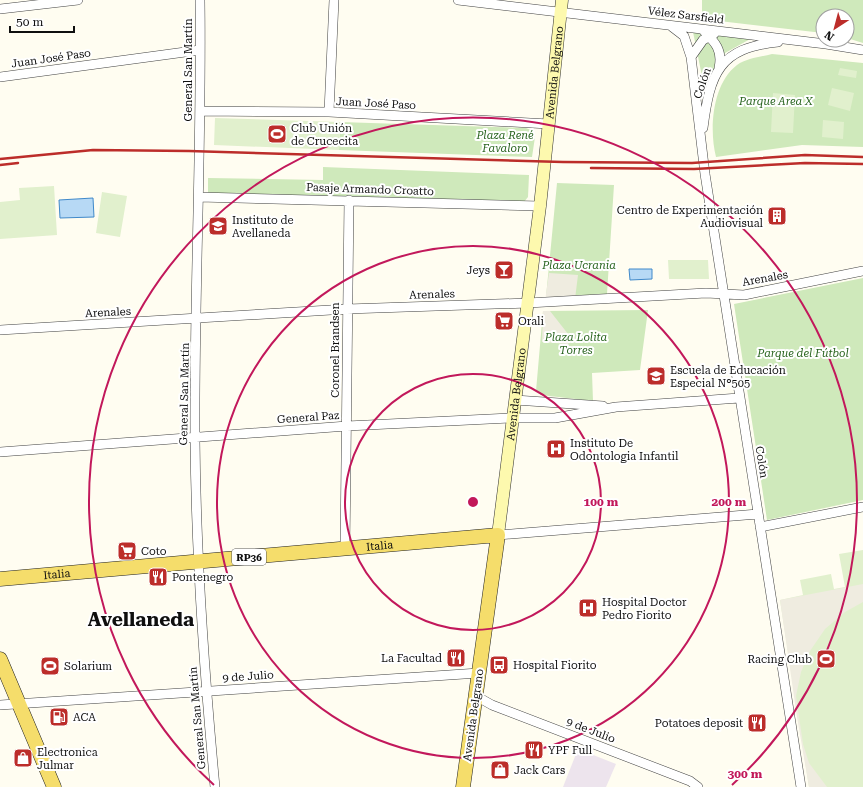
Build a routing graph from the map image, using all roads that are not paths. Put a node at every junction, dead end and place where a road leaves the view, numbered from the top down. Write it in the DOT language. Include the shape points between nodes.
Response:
graph roads {
  1 [pos="78,0"];
  2 [pos="200,0"];
  3 [pos="334,0"];
  4 [pos="458,0"];
  5 [pos="562,0"];
  6 [pos="0,9"];
  7 [pos="561,13"];
  8 [pos="671,26"];
  9 [pos="706,32"];
  10 [pos="793,40"];
  11 [pos="200,50"];
  12 [pos="863,50"];
  13 [pos="691,57"];
  14 [pos="719,68"];
  15 [pos="0,77"];
  16 [pos="201,111"];
  17 [pos="329,112"];
  18 [pos="549,124"];
  19 [pos="701,139"];
  20 [pos="199,197"];
  21 [pos="348,200"];
  22 [pos="540,206"];
  23 [pos="863,271"];
  24 [pos="724,294"];
  25 [pos="528,303"];
  26 [pos="347,309"];
  27 [pos="197,319"];
  28 [pos="0,330"];
  29 [pos="740,398"];
  30 [pos="515,400"];
  31 [pos="616,407"];
  32 [pos="512,418"];
  33 [pos="347,426"];
  34 [pos="195,438"];
  35 [pos="0,452"];
  36 [pos="863,507"];
  37 [pos="758,514"];
  38 [pos="760,527"];
  39 [pos="498,535"];
  40 [pos="345,548"];
  41 [pos="197,562"];
  42 [pos="0,579"];
  43 [pos="0,659"];
  44 [pos="479,673"];
  45 [pos="206,690"];
  46 [pos="476,696"];
  47 [pos="20,703"];
  48 [pos="0,705"];
  49 [pos="54,787"];
  50 [pos="215,787"];
  51 [pos="463,787"];
  52 [pos="698,787"];
  53 [pos="801,787"];
  1 -- 6 [label="street"];
  2 -- 11 [label="street, General San Martín"];
  3 -- 17 [label="street"];
  4 -- 7 [label="street, Vélez Sarsfield"];
  5 -- 7 [label="main road, Avenida Belgrano"];
  7 -- 8 [label="street, Vélez Sarsfield"];
  7 -- 18 [label="main road, Avenida Belgrano"];
  8 -- 9 [label="street, Vélez Sarsfield"];
  8 -- 13 [label="street, Colón" via="684,36"];
  9 -- 10 [label="street, Vélez Sarsfield"];
  9 -- 13 [label="street"];
  9 -- 14 [label="street" via="715,41 721,55"];
  10 -- 12 [label="street, Vélez Sarsfield"];
  10 -- 14 [label="street, Colón" via="743,48"];
  11 -- 15 [label="street, Juan José Paso"];
  11 -- 16 [label="street, General San Martín"];
  13 -- 19 [label="street, Colón"];
  14 -- 19 [label="street, Colón" via="708,99"];
  16 -- 17 [label="street, Juan José Paso"];
  16 -- 20 [label="street, General San Martín"];
  17 -- 18 [label="street, Juan José Paso"];
  18 -- 22 [label="main road, Avenida Belgrano"];
  19 -- 24 [label="street, Colón"];
  20 -- 21 [label="street, Pasaje Armando Croatto"];
  20 -- 27 [label="street, General San Martín"];
  21 -- 22 [label="street, Pasaje Armando Croatto"];
  21 -- 26 [label="street, Coronel Brandsen"];
  22 -- 25 [label="main road, Avenida Belgrano"];
  23 -- 24 [label="street, Arenales" via="744,295"];
  24 -- 25 [label="street, Arenales"];
  24 -- 29 [label="street, Colón"];
  25 -- 26 [label="street, Arenales"];
  25 -- 30 [label="main road, Avenida Belgrano"];
  26 -- 27 [label="street, Arenales"];
  26 -- 33 [label="street, Coronel Brandsen"];
  27 -- 28 [label="street, Arenales"];
  27 -- 34 [label="street, General San Martín"];
  29 -- 31 [label="street, General Paz"];
  29 -- 37 [label="street, Colón"];
  30 -- 31 [label="street, General Paz"];
  30 -- 32 [label="main road, Avenida Belgrano"];
  31 -- 32 [label="street, General Paz" via="564,417"];
  32 -- 33 [label="street, General Paz"];
  32 -- 39 [label="main road, Avenida Belgrano"];
  33 -- 34 [label="street, General Paz"];
  33 -- 40 [label="street, Coronel Brandsen"];
  34 -- 35 [label="street, General Paz"];
  34 -- 41 [label="street, General San Martín"];
  36 -- 38 [label="street"];
  37 -- 38 [label="street, Colón"];
  37 -- 39 [label="street, Italia"];
  38 -- 53 [label="street, Colón"];
  39 -- 40 [label="main road, Italia / RP36"];
  39 -- 44 [label="main road, Avenida Belgrano"];
  40 -- 41 [label="main road, Italia / RP36"];
  41 -- 42 [label="main road, Italia / RP36"];
  41 -- 45 [label="street, General San Martín"];
  43 -- 47 [label="main road"];
  44 -- 45 [label="street, 9 de Julio"];
  44 -- 46 [label="main road, Avenida Belgrano"];
  45 -- 47 [label="street, 9 de Julio"];
  45 -- 50 [label="street, General San Martín"];
  46 -- 51 [label="main road, Avenida Belgrano"];
  46 -- 52 [label="street, 9 de Julio" via="492,705 690,781"];
  47 -- 48 [label="street, 9 de Julio"];
  47 -- 49 [label="main road"];
}
